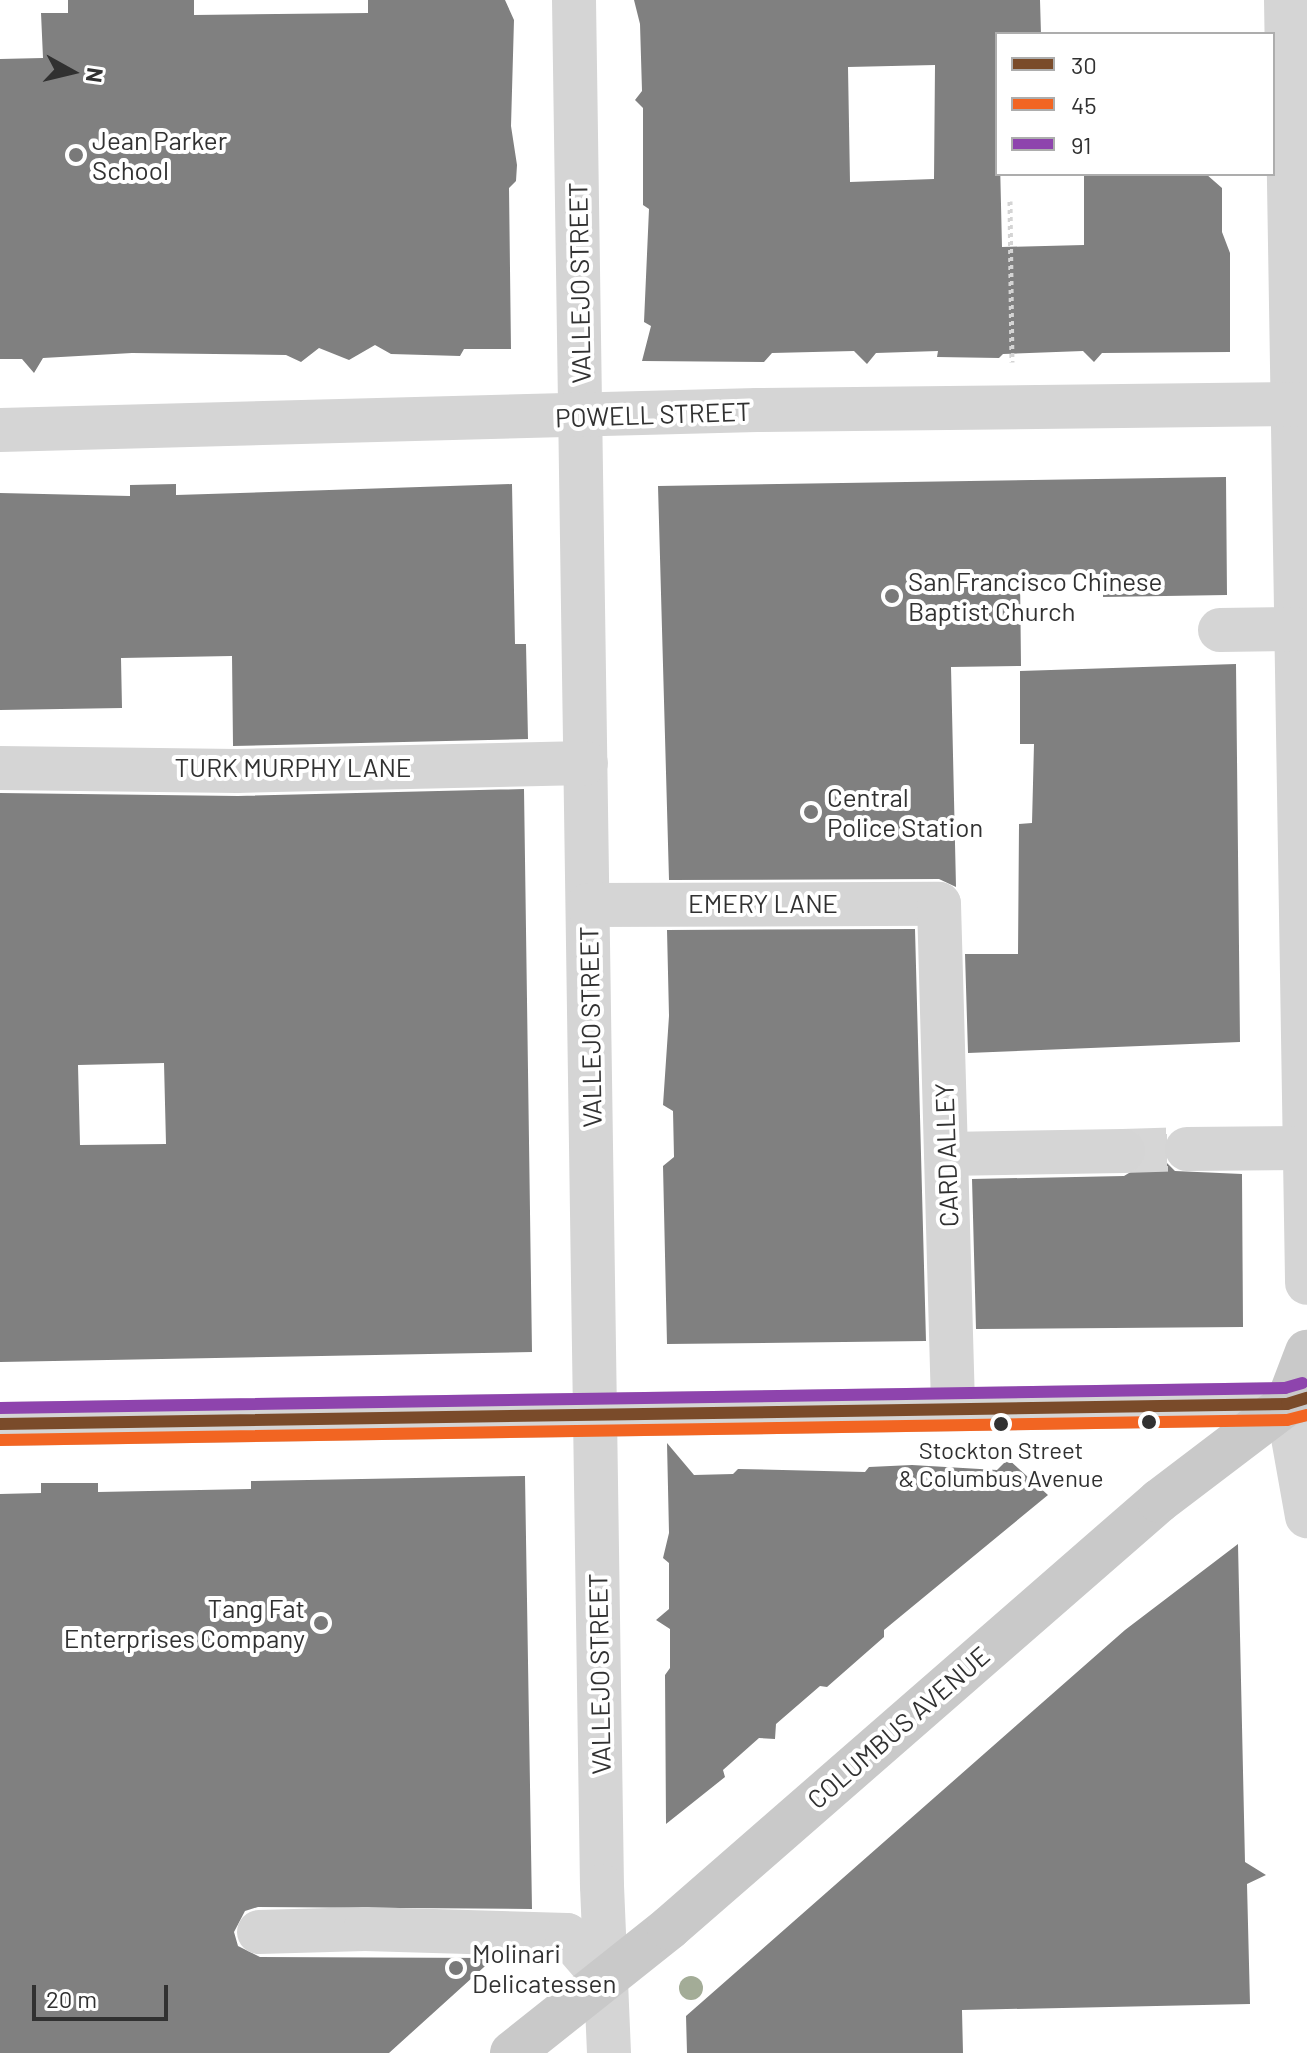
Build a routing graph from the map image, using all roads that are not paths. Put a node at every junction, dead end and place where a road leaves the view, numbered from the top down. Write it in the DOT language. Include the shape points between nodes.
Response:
graph roads {
  1 [pos="574,0"];
  2 [pos="1286,0"];
  3 [pos="1300,404"];
  4 [pos="580,415"];
  5 [pos="0,430"];
  6 [pos="1296,629"];
  7 [pos="1220,630"];
  8 [pos="586,763"];
  9 [pos="0,768"];
  10 [pos="939,904"];
  11 [pos="588,905"];
  12 [pos="1304,911"];
  13 [pos="1305,1148"];
  14 [pos="1187,1149"];
  15 [pos="1123,1151"];
  16 [pos="946,1154"];
  17 [pos="1307,1283"];
  18 [pos="1307,1352"];
  19 [pos="1297,1401"];
  20 [pos="953,1406"];
  21 [pos="596,1413"];
  22 [pos="0,1424"];
  23 [pos="1307,1516"];
  24 [pos="259,1932"];
  25 [pos="605,1979"];
  26 [pos="512,2053"];
  27 [pos="609,2053"];
  1 -- 4 [label="street, VALLEJO STREET"];
  2 -- 3 [label="street"];
  3 -- 4 [label="street, POWELL STREET"];
  3 -- 6 [label="street"];
  4 -- 5 [label="street, POWELL STREET"];
  4 -- 8 [label="street, VALLEJO STREET"];
  6 -- 7 [label="street"];
  6 -- 12 [label="street"];
  8 -- 9 [label="street, TURK MURPHY LANE" via="237,771"];
  8 -- 11 [label="street, VALLEJO STREET"];
  10 -- 11 [label="street, EMERY LANE"];
  10 -- 16 [label="street, CARD ALLEY"];
  11 -- 21 [label="street, VALLEJO STREET"];
  12 -- 13 [label="street"];
  13 -- 14 [label="street"];
  13 -- 17 [label="street"];
  15 -- 16 [label="street"];
  16 -- 20 [label="street, CARD ALLEY"];
  18 -- 19 [label="main road"];
  19 -- 20 [label="street"];
  19 -- 23 [label="street"];
  19 -- 25 [label="main road, COLUMBUS AVENUE" via="1159,1501"];
  20 -- 21 [label="street"];
  21 -- 22 [label="street"];
  21 -- 25 [label="street, VALLEJO STREET"];
  24 -- 25 [label="street" via="365,1929 567,1935"];
  25 -- 26 [label="main road, COLUMBUS AVENUE"];
  25 -- 27 [label="street, VALLEJO STREET"];
}
